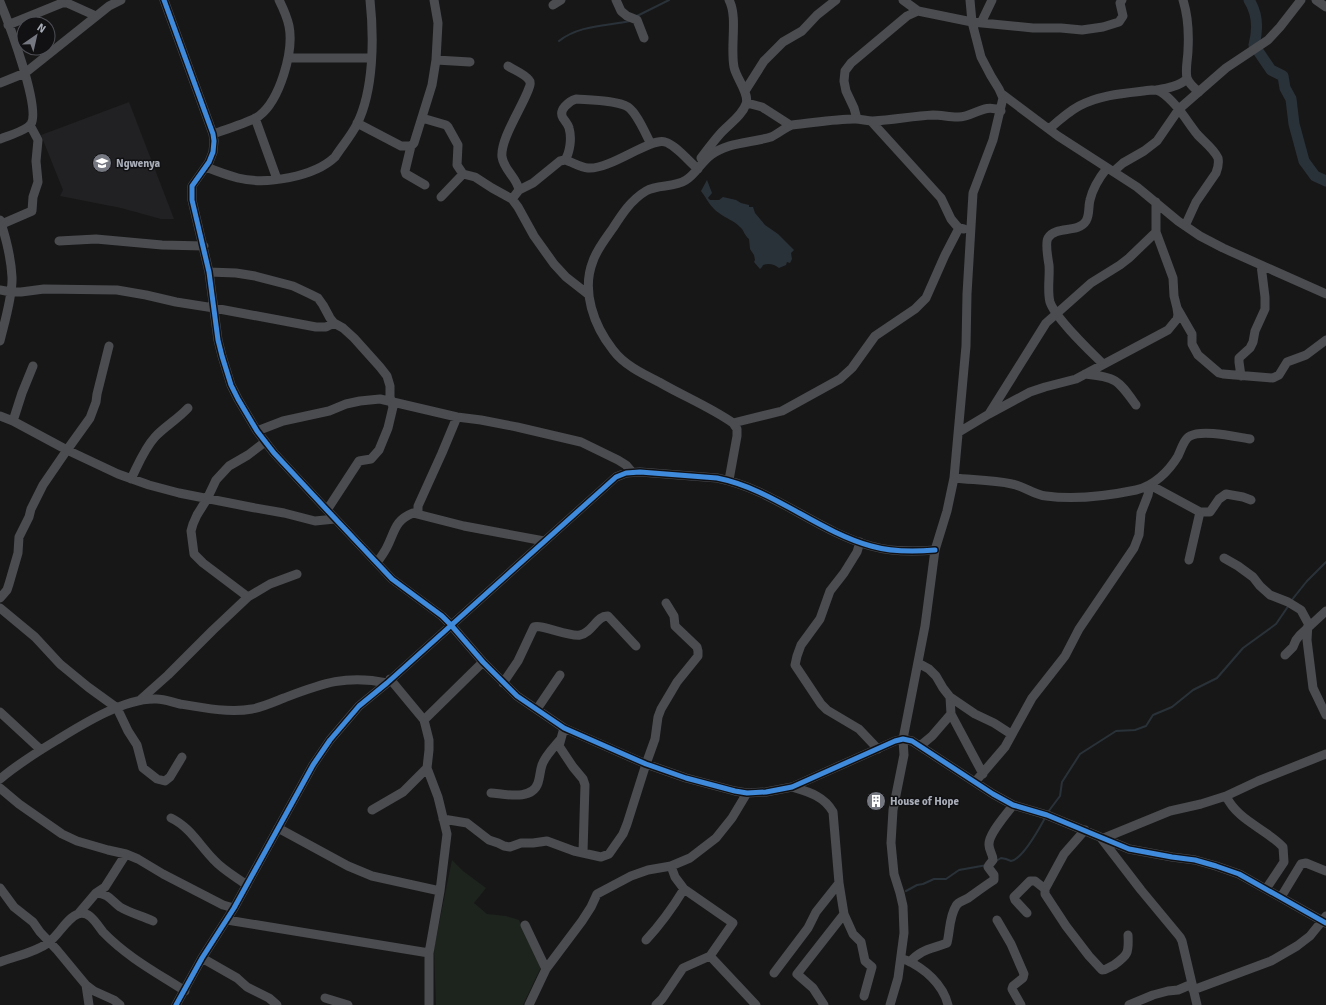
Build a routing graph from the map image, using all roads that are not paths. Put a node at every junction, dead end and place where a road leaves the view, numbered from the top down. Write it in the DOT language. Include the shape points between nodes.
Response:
graph roads {
  1 [pos="121,0"];
  2 [pos="164,0"];
  3 [pos="279,0"];
  4 [pos="370,0"];
  5 [pos="434,0"];
  6 [pos="616,0"];
  7 [pos="729,0"];
  8 [pos="836,0"];
  9 [pos="903,0"];
  10 [pos="970,0"];
  11 [pos="992,0"];
  12 [pos="1122,0"];
  13 [pos="1183,0"];
  14 [pos="1301,0"];
  15 [pos="1316,0"];
  16 [pos="0,2"];
  17 [pos="108,3"];
  18 [pos="1326,7"];
  19 [pos="918,11"];
  20 [pos="96,16"];
  21 [pos="977,23"];
  22 [pos="8,25"];
  23 [pos="644,38"];
  24 [pos="288,58"];
  25 [pos="371,58"];
  26 [pos="436,60"];
  27 [pos="470,62"];
  28 [pos="508,66"];
  29 [pos="25,73"];
  30 [pos="1187,79"];
  31 [pos="0,83"];
  32 [pos="1157,90"];
  33 [pos="745,91"];
  34 [pos="1199,92"];
  35 [pos="1002,94"];
  36 [pos="747,102"];
  37 [pos="1179,109"];
  38 [pos="1001,111"];
  39 [pos="256,118"];
  40 [pos="422,118"];
  41 [pos="857,119"];
  42 [pos="871,121"];
  43 [pos="357,123"];
  44 [pos="30,125"];
  45 [pos="790,125"];
  46 [pos="1049,129"];
  47 [pos="213,134"];
  48 [pos="0,139"];
  49 [pos="651,144"];
  50 [pos="410,146"];
  51 [pos="565,160"];
  52 [pos="206,167"];
  53 [pos="698,169"];
  54 [pos="1110,170"];
  55 [pos="463,174"];
  56 [pos="277,179"];
  57 [pos="425,185"];
  58 [pos="519,190"];
  59 [pos="441,197"];
  60 [pos="512,199"];
  61 [pos="1156,202"];
  62 [pos="1,222"];
  63 [pos="1185,226"];
  64 [pos="959,228"];
  65 [pos="971,230"];
  66 [pos="1156,232"];
  67 [pos="59,241"];
  68 [pos="204,246"];
  69 [pos="1261,265"];
  70 [pos="209,272"];
  71 [pos="0,290"];
  72 [pos="11,292"];
  73 [pos="1326,294"];
  74 [pos="589,295"];
  75 [pos="214,308"];
  76 [pos="1178,308"];
  77 [pos="1055,314"];
  78 [pos="334,323"];
  79 [pos="1326,340"];
  80 [pos="0,341"];
  81 [pos="109,346"];
  82 [pos="1103,364"];
  83 [pos="33,366"];
  84 [pos="1085,374"];
  85 [pos="1241,376"];
  86 [pos="392,402"];
  87 [pos="1136,405"];
  88 [pos="188,408"];
  89 [pos="989,414"];
  90 [pos="0,416"];
  91 [pos="456,417"];
  92 [pos="13,421"];
  93 [pos="733,423"];
  94 [pos="257,431"];
  95 [pos="959,432"];
  96 [pos="1250,439"];
  97 [pos="265,442"];
  98 [pos="67,450"];
  99 [pos="632,472"];
  100 [pos="954,478"];
  101 [pos="131,479"];
  102 [pos="729,480"];
  103 [pos="1150,485"];
  104 [pos="207,499"];
  105 [pos="1251,500"];
  106 [pos="327,510"];
  107 [pos="1200,512"];
  108 [pos="418,514"];
  109 [pos="336,519"];
  110 [pos="544,541"];
  111 [pos="860,542"];
  112 [pos="934,550"];
  113 [pos="1224,558"];
  114 [pos="1189,560"];
  115 [pos="377,563"];
  116 [pos="297,574"];
  117 [pos="248,597"];
  118 [pos="0,598"];
  119 [pos="666,603"];
  120 [pos="0,608"];
  121 [pos="1326,611"];
  122 [pos="451,625"];
  123 [pos="1308,628"];
  124 [pos="636,646"];
  125 [pos="1286,655"];
  126 [pos="483,662"];
  127 [pos="918,663"];
  128 [pos="560,675"];
  129 [pos="388,681"];
  130 [pos="503,683"];
  131 [pos="950,697"];
  132 [pos="140,700"];
  133 [pos="117,708"];
  134 [pos="537,709"];
  135 [pos="0,712"];
  136 [pos="951,714"];
  137 [pos="1326,715"];
  138 [pos="424,720"];
  139 [pos="564,728"];
  140 [pos="1011,734"];
  141 [pos="561,739"];
  142 [pos="903,739"];
  143 [pos="920,746"];
  144 [pos="878,748"];
  145 [pos="41,750"];
  146 [pos="1326,754"];
  147 [pos="182,757"];
  148 [pos="646,764"];
  149 [pos="428,768"];
  150 [pos="983,774"];
  151 [pos="0,779"];
  152 [pos="975,782"];
  153 [pos="792,787"];
  154 [pos="0,788"];
  155 [pos="491,793"];
  156 [pos="747,793"];
  157 [pos="1226,796"];
  158 [pos="1013,805"];
  159 [pos="372,810"];
  160 [pos="171,818"];
  161 [pos="443,820"];
  162 [pos="278,828"];
  163 [pos="1085,830"];
  164 [pos="1102,837"];
  165 [pos="583,852"];
  166 [pos="126,854"];
  167 [pos="671,866"];
  168 [pos="1326,871"];
  169 [pos="839,883"];
  170 [pos="246,885"];
  171 [pos="0,888"];
  172 [pos="684,889"];
  173 [pos="1045,889"];
  174 [pos="1266,889"];
  175 [pos="440,891"];
  176 [pos="96,893"];
  177 [pos="1281,897"];
  178 [pos="234,908"];
  179 [pos="79,913"];
  180 [pos="1027,913"];
  181 [pos="844,914"];
  182 [pos="153,920"];
  183 [pos="227,920"];
  184 [pos="997,920"];
  185 [pos="1325,920"];
  186 [pos="525,925"];
  187 [pos="1128,935"];
  188 [pos="646,940"];
  189 [pos="50,942"];
  190 [pos="429,953"];
  191 [pos="710,956"];
  192 [pos="202,958"];
  193 [pos="901,958"];
  194 [pos="0,962"];
  195 [pos="910,962"];
  196 [pos="546,969"];
  197 [pos="774,972"];
  198 [pos="86,985"];
  199 [pos="1193,987"];
  200 [pos="185,991"];
  201 [pos="864,996"];
  202 [pos="325,998"];
  203 [pos="89,1005"];
  204 [pos="120,1005"];
  205 [pos="176,1005"];
  206 [pos="277,1005"];
  207 [pos="348,1005"];
  208 [pos="429,1005"];
  209 [pos="529,1005"];
  210 [pos="656,1005"];
  211 [pos="756,1005"];
  212 [pos="824,1005"];
  213 [pos="890,1005"];
  214 [pos="948,1005"];
  215 [pos="1021,1005"];
  216 [pos="1129,1005"];
  217 [pos="1197,1005"];
  1 -- 17 [label="street"];
  2 -- 47 [label="street"];
  3 -- 24 [label="street" via="289,26"];
  4 -- 25 [label="street" via="373,25"];
  5 -- 26 [label="street" via="438,23"];
  6 -- 23 [label="street" via="621,11 635,19"];
  7 -- 33 [label="street" via="733,10 732,56 739,81"];
  8 -- 33 [label="street" via="802,31 782,42 764,61"];
  9 -- 19 [label="street"];
  10 -- 21 [label="street"];
  11 -- 21 [label="street"];
  12 -- 21 [label="street" via="1120,3 1123,16 1119,22 1082,30"];
  13 -- 30 [label="street" via="1188,24"];
  14 -- 34 [label="street" via="1277,30"];
  15 -- 18 [label="street"];
  16 -- 22 [label="street"];
  17 -- 20 [label="street"];
  19 -- 21 [label="street"];
  19 -- 41 [label="street" via="907,16 851,63 845,71 846,91"];
  20 -- 22 [label="street" via="62,3"];
  20 -- 29 [label="street"];
  21 -- 35 [label="street" via="981,57"];
  22 -- 29 [label="street"];
  24 -- 25 [label="street"];
  24 -- 39 [label="street" via="284,76 271,102"];
  25 -- 43 [label="street" via="369,81"];
  26 -- 27 [label="street"];
  26 -- 40 [label="street"];
  28 -- 58 [label="street" via="530,83 503,148 502,158"];
  29 -- 31 [label="street"];
  29 -- 44 [label="street" via="33,118"];
  30 -- 32 [label="street" via="1170,88"];
  30 -- 34 [label="street"];
  32 -- 37 [label="street"];
  32 -- 46 [label="street" via="1093,100 1079,106"];
  33 -- 36 [label="street"];
  34 -- 37 [label="street"];
  35 -- 38 [label="street"];
  35 -- 46 [label="street"];
  36 -- 45 [label="street" via="762,107"];
  36 -- 53 [label="street" via="700,159"];
  37 -- 54 [label="street" via="1157,141"];
  37 -- 63 [label="street" via="1217,155 1218,165 1216,173 1196,202"];
  38 -- 42 [label="street" via="991,108 960,117 934,115"];
  38 -- 65 [label="street" via="973,193"];
  39 -- 47 [label="street"];
  39 -- 56 [label="street"];
  40 -- 50 [label="street" via="416,139"];
  40 -- 55 [label="street" via="448,127 458,145 457,165"];
  41 -- 42 [label="street"];
  41 -- 45 [label="street"];
  42 -- 64 [label="street" via="941,198 951,219"];
  43 -- 50 [label="street" via="401,146"];
  43 -- 56 [label="street" via="330,161 300,175"];
  44 -- 48 [label="street"];
  44 -- 62 [label="street" via="38,140 38,182 32,211"];
  45 -- 53 [label="street" via="771,137 730,145 717,151"];
  46 -- 54 [label="street"];
  47 -- 52 [label="street" via="213,152"];
  49 -- 51 [label="street" via="600,167 588,168"];
  49 -- 51 [label="street" via="642,125 629,108 606,101 576,99 561,113 570,130 569,151"];
  49 -- 53 [label="street" via="666,142"];
  50 -- 57 [label="street" via="406,174"];
  51 -- 58 [label="street"];
  52 -- 56 [label="street" via="239,178"];
  52 -- 68 [label="street" via="195,181 191,192"];
  53 -- 74 [label="street" via="678,184 644,192 626,208 592,261"];
  54 -- 61 [label="street"];
  54 -- 77 [label="street" via="1094,187 1089,214 1084,223 1072,229 1058,231 1048,238 1050,301"];
  55 -- 59 [label="street"];
  55 -- 60 [label="street" via="475,177"];
  58 -- 60 [label="street"];
  60 -- 74 [label="street" via="554,264"];
  61 -- 63 [label="street"];
  61 -- 66 [label="street"];
  62 -- 72 [label="street" via="12,278"];
  63 -- 69 [label="street" via="1222,248"];
  64 -- 65 [label="street"];
  64 -- 93 [label="street" via="926,298 915,309 875,336 846,374 782,411"];
  65 -- 95 [label="street"];
  66 -- 76 [label="street" via="1173,278"];
  66 -- 77 [label="street" via="1130,258 1091,282"];
  67 -- 68 [label="street" via="96,239"];
  68 -- 70 [label="street"];
  69 -- 73 [label="street"];
  69 -- 85 [label="street" via="1265,309 1250,348 1239,358"];
  70 -- 75 [label="street"];
  70 -- 78 [label="street" via="246,274 299,289 318,298"];
  71 -- 72 [label="street"];
  72 -- 75 [label="street" via="44,288 117,290"];
  72 -- 80 [label="street"];
  74 -- 93 [label="street" via="597,324 619,357 640,372"];
  75 -- 78 [label="street" via="316,327 326,327"];
  75 -- 94 [label="street" via="218,340 231,385"];
  76 -- 82 [label="street" via="1178,315 1168,330"];
  76 -- 85 [label="street" via="1192,334 1192,344 1198,355 1219,373"];
  77 -- 82 [label="street"];
  77 -- 89 [label="street" via="1046,323"];
  78 -- 86 [label="street" via="354,338 387,376"];
  79 -- 85 [label="street" via="1306,355 1287,362 1276,377"];
  81 -- 98 [label="street" via="93,411"];
  82 -- 84 [label="street"];
  83 -- 92 [label="street"];
  84 -- 87 [label="street" via="1114,380"];
  84 -- 89 [label="street" via="1030,392"];
  86 -- 91 [label="street"];
  86 -- 94 [label="street" via="380,399 360,401 283,421"];
  86 -- 106 [label="street" via="388,428 379,450 371,459 359,461"];
  88 -- 101 [label="street" via="155,437"];
  89 -- 95 [label="street"];
  90 -- 92 [label="street"];
  91 -- 99 [label="street" via="517,427 581,442 618,460"];
  91 -- 108 [label="street" via="418,506"];
  92 -- 98 [label="street"];
  93 -- 102 [label="street" via="737,429 737,436"];
  94 -- 97 [label="street"];
  95 -- 100 [label="street"];
  96 -- 103 [label="street" via="1217,434 1192,435 1186,439 1172,466"];
  97 -- 104 [label="street" via="229,466 216,480"];
  97 -- 106 [label="street"];
  98 -- 101 [label="street"];
  98 -- 118 [label="street" via="31,509 19,537 18,553 7,590"];
  99 -- 102 [label="street"];
  99 -- 110 [label="street" via="621,474 611,480"];
  100 -- 103 [label="street" via="1011,484 1046,496 1079,497 1110,494 1137,490"];
  100 -- 112 [label="street" via="941,534"];
  101 -- 104 [label="street"];
  102 -- 111 [label="street" via="774,499 819,524"];
  103 -- 107 [label="street"];
  103 -- 140 [label="street" via="1134,548 1079,629 1065,656 1032,698"];
  104 -- 109 [label="street" via="315,521"];
  104 -- 117 [label="street" via="191,531 194,554"];
  105 -- 107 [label="street" via="1226,494 1210,512"];
  106 -- 109 [label="street"];
  107 -- 114 [label="street"];
  108 -- 110 [label="street" via="464,526"];
  108 -- 115 [label="street" via="407,515 398,523"];
  109 -- 115 [label="street"];
  110 -- 122 [label="street"];
  111 -- 112 [label="street" via="896,551"];
  111 -- 144 [label="street" via="844,573 830,591 820,619 801,645 795,666 827,710 859,730"];
  112 -- 127 [label="street"];
  113 -- 123 [label="street" via="1253,577 1270,595 1301,610"];
  115 -- 122 [label="street" via="392,579"];
  116 -- 117 [label="street" via="270,584"];
  117 -- 132 [label="street"];
  119 -- 148 [label="street" via="674,616 675,626 694,644 698,656 677,682 661,709 655,739"];
  120 -- 133 [label="street" via="35,637 60,664"];
  121 -- 123 [label="street"];
  122 -- 126 [label="street"];
  122 -- 129 [label="street"];
  123 -- 125 [label="street"];
  123 -- 137 [label="street" via="1313,688"];
  124 -- 130 [label="street" via="608,616 602,617 588,632 580,635 555,632 536,626"];
  126 -- 130 [label="street"];
  126 -- 138 [label="street"];
  127 -- 131 [label="street" via="936,676"];
  127 -- 142 [label="street"];
  128 -- 134 [label="street"];
  129 -- 132 [label="street" via="332,682 255,708 236,711 179,704 161,699"];
  129 -- 138 [label="street"];
  129 -- 162 [label="street" via="359,706 330,740"];
  130 -- 134 [label="street"];
  131 -- 136 [label="street"];
  131 -- 140 [label="street"];
  132 -- 133 [label="street"];
  133 -- 145 [label="street" via="94,718"];
  133 -- 147 [label="street" via="137,745 143,768 157,779 165,781 170,777"];
  134 -- 139 [label="street"];
  135 -- 145 [label="street"];
  136 -- 143 [label="street"];
  136 -- 150 [label="street"];
  138 -- 149 [label="street" via="429,740"];
  139 -- 141 [label="street"];
  139 -- 148 [label="street"];
  140 -- 150 [label="street" via="1005,747"];
  141 -- 155 [label="street" via="542,764 538,784 533,791 514,795"];
  141 -- 165 [label="street" via="559,746 585,785"];
  142 -- 143 [label="street"];
  142 -- 144 [label="street"];
  142 -- 193 [label="street" via="904,755 893,810 891,843 894,874 903,906"];
  143 -- 152 [label="street"];
  144 -- 153 [label="street"];
  145 -- 151 [label="street" via="12,768"];
  146 -- 157 [label="street" via="1258,780"];
  148 -- 156 [label="street" via="686,778"];
  148 -- 165 [label="street" via="627,824 618,843 606,856"];
  149 -- 159 [label="street" via="402,792"];
  149 -- 161 [label="street"];
  150 -- 152 [label="street"];
  152 -- 158 [label="street"];
  153 -- 156 [label="street"];
  153 -- 169 [label="street" via="815,794 829,805 833,812"];
  154 -- 166 [label="street" via="62,834"];
  156 -- 167 [label="street" via="716,838 690,858"];
  157 -- 164 [label="street" via="1170,810"];
  157 -- 174 [label="street" via="1234,810 1275,838 1283,847 1284,862"];
  158 -- 163 [label="street"];
  158 -- 195 [label="street" via="990,839 993,860 988,867 994,875 994,880 956,905 947,943 925,950"];
  160 -- 170 [label="street" via="180,822 215,861"];
  161 -- 165 [label="street" via="467,822 489,840 504,846 547,841"];
  161 -- 175 [label="street" via="447,834"];
  162 -- 170 [label="street"];
  162 -- 175 [label="street" via="348,866 372,876"];
  163 -- 164 [label="street"];
  163 -- 173 [label="street" via="1064,854"];
  164 -- 174 [label="street" via="1129,849 1206,862 1239,874"];
  164 -- 199 [label="street" via="1180,937"];
  166 -- 176 [label="street" via="105,886"];
  166 -- 178 [label="street" via="222,905"];
  167 -- 172 [label="street"];
  167 -- 196 [label="street" via="631,876 597,894 582,921"];
  168 -- 177 [label="street" via="1306,863 1301,864"];
  169 -- 181 [label="street"];
  169 -- 197 [label="street"];
  170 -- 178 [label="street"];
  171 -- 189 [label="street" via="14,908 33,922"];
  172 -- 188 [label="street" via="660,925"];
  172 -- 191 [label="street" via="733,923"];
  173 -- 180 [label="street" via="1035,881 1030,881 1014,897"];
  173 -- 187 [label="street" via="1045,894 1066,926 1102,970 1125,957 1129,947"];
  174 -- 177 [label="street"];
  175 -- 190 [label="street"];
  176 -- 179 [label="street"];
  176 -- 182 [label="street" via="104,894 120,907"];
  177 -- 185 [label="street"];
  178 -- 183 [label="street"];
  179 -- 189 [label="street"];
  179 -- 200 [label="street" via="86,913 91,917 103,932 131,957"];
  181 -- 201 [label="street" via="853,934 860,942 865,960 872,967"];
  181 -- 212 [label="street" via="797,974 813,988"];
  183 -- 190 [label="street"];
  183 -- 192 [label="street"];
  184 -- 215 [label="street" via="1024,974 1012,989"];
  185 -- 199 [label="street" via="1297,946 1271,961"];
  186 -- 196 [label="street"];
  189 -- 194 [label="street" via="37,950"];
  189 -- 198 [label="street"];
  190 -- 208 [label="street"];
  191 -- 210 [label="street" via="683,968"];
  191 -- 211 [label="street"];
  192 -- 200 [label="street"];
  192 -- 206 [label="street" via="237,978 247,987 270,998"];
  193 -- 195 [label="street"];
  193 -- 213 [label="street"];
  195 -- 214 [label="street" via="930,975 945,996"];
  196 -- 209 [label="street"];
  198 -- 203 [label="street"];
  198 -- 204 [label="street"];
  199 -- 216 [label="street" via="1153,995"];
  199 -- 217 [label="street"];
  200 -- 205 [label="street"];
  202 -- 207 [label="street"];
}
